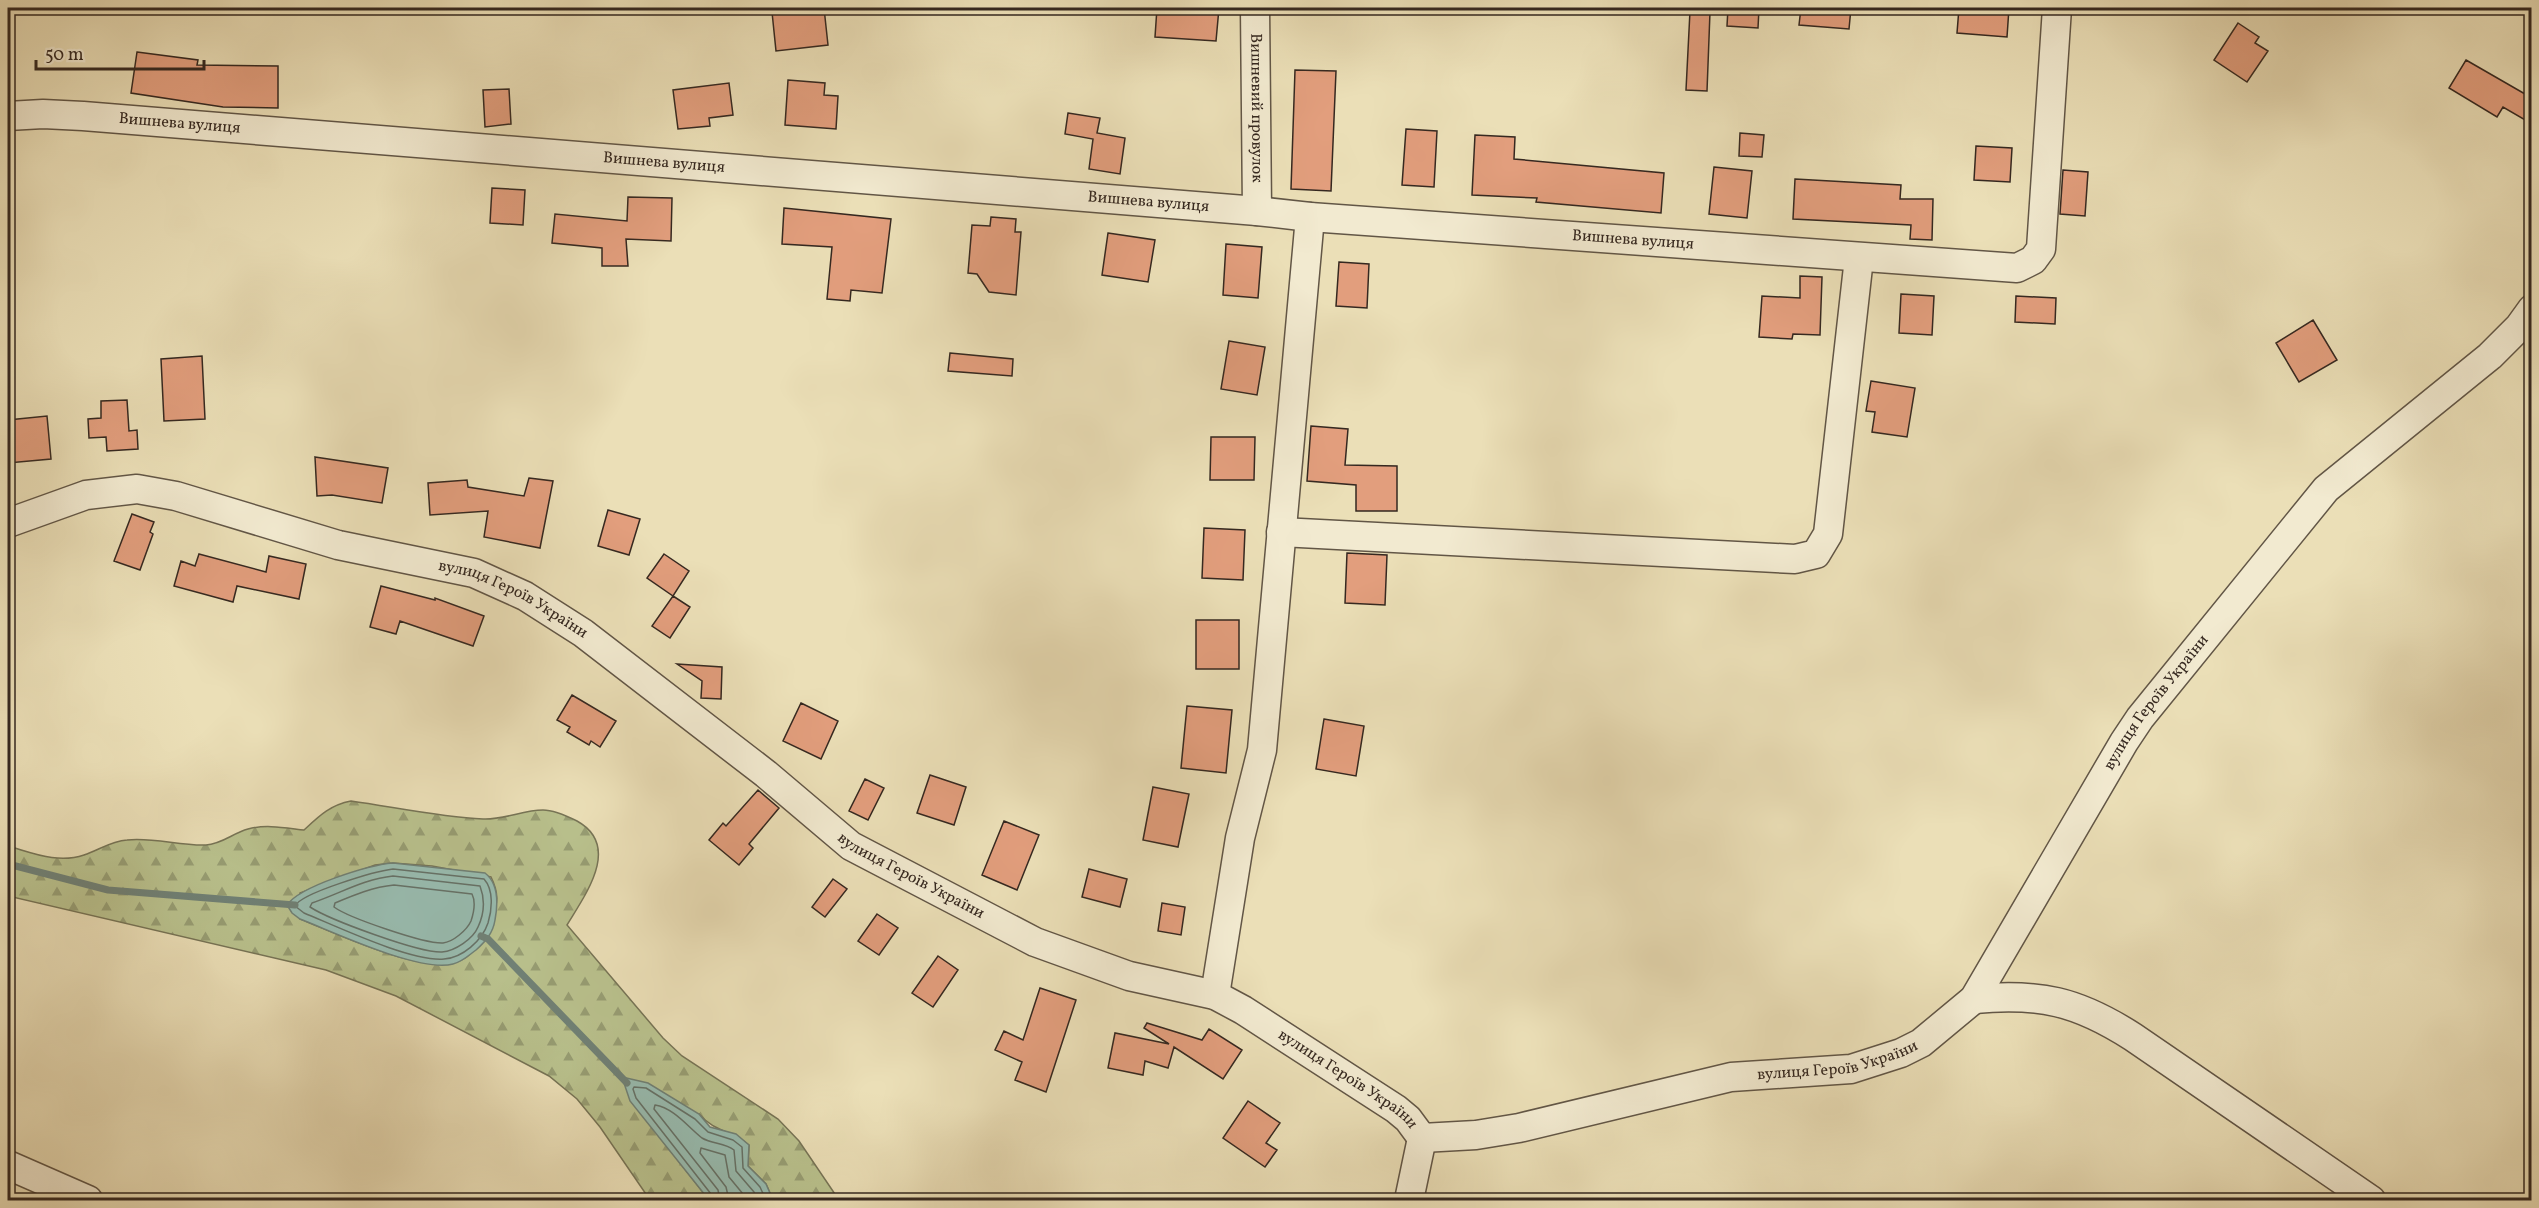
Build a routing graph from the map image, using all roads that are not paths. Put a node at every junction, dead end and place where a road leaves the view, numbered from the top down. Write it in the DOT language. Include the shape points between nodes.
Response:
graph roads {
  1 [pos="1255,8"];
  2 [pos="2057,8"];
  3 [pos="8,116"];
  4 [pos="1257,211"];
  5 [pos="1310,217"];
  6 [pos="1859,258"];
  7 [pos="2532,309"];
  8 [pos="8,523"];
  9 [pos="1281,532"];
  10 [pos="1215,995"];
  11 [pos="1974,999"];
  12 [pos="1422,1138"];
  13 [pos="8,1165"];
  14 [pos="88,1200"];
  15 [pos="1409,1200"];
  16 [pos="2371,1200"];
  1 -- 4 [label="street, Вишневий провулок"];
  2 -- 6 [label="street, Вишнева вулиця" via="2041,249 2033,260 2017,268"];
  3 -- 4 [label="street, Вишнева вулиця" via="83,116"];
  4 -- 5 [label="street, Вишнева вулиця"];
  5 -- 6 [label="street, Вишнева вулиця"];
  5 -- 9 [label="street"];
  6 -- 9 [label="street" via="1828,534 1816,554 1795,559"];
  7 -- 11 [label="street, вулиця Героїв України" via="2490,356 2347,471 2306,511 2140,718"];
  8 -- 10 [label="street, вулиця Героїв України" via="86,495 137,489 176,496 338,545 474,573 525,596 582,633 766,774 851,846 1035,942 1129,976"];
  9 -- 10 [label="street" via="1262,750 1240,838"];
  10 -- 12 [label="street, вулиця Героїв України" via="1396,1109"];
  11 -- 12 [label="street, вулиця Героїв України" via="1921,1042 1877,1063 1826,1072 1731,1077 1519,1128"];
  11 -- 16 [label="street" via="2055,1000 2092,1013"];
  12 -- 15 [label="street"];
  13 -- 14 [label="street"];
}
